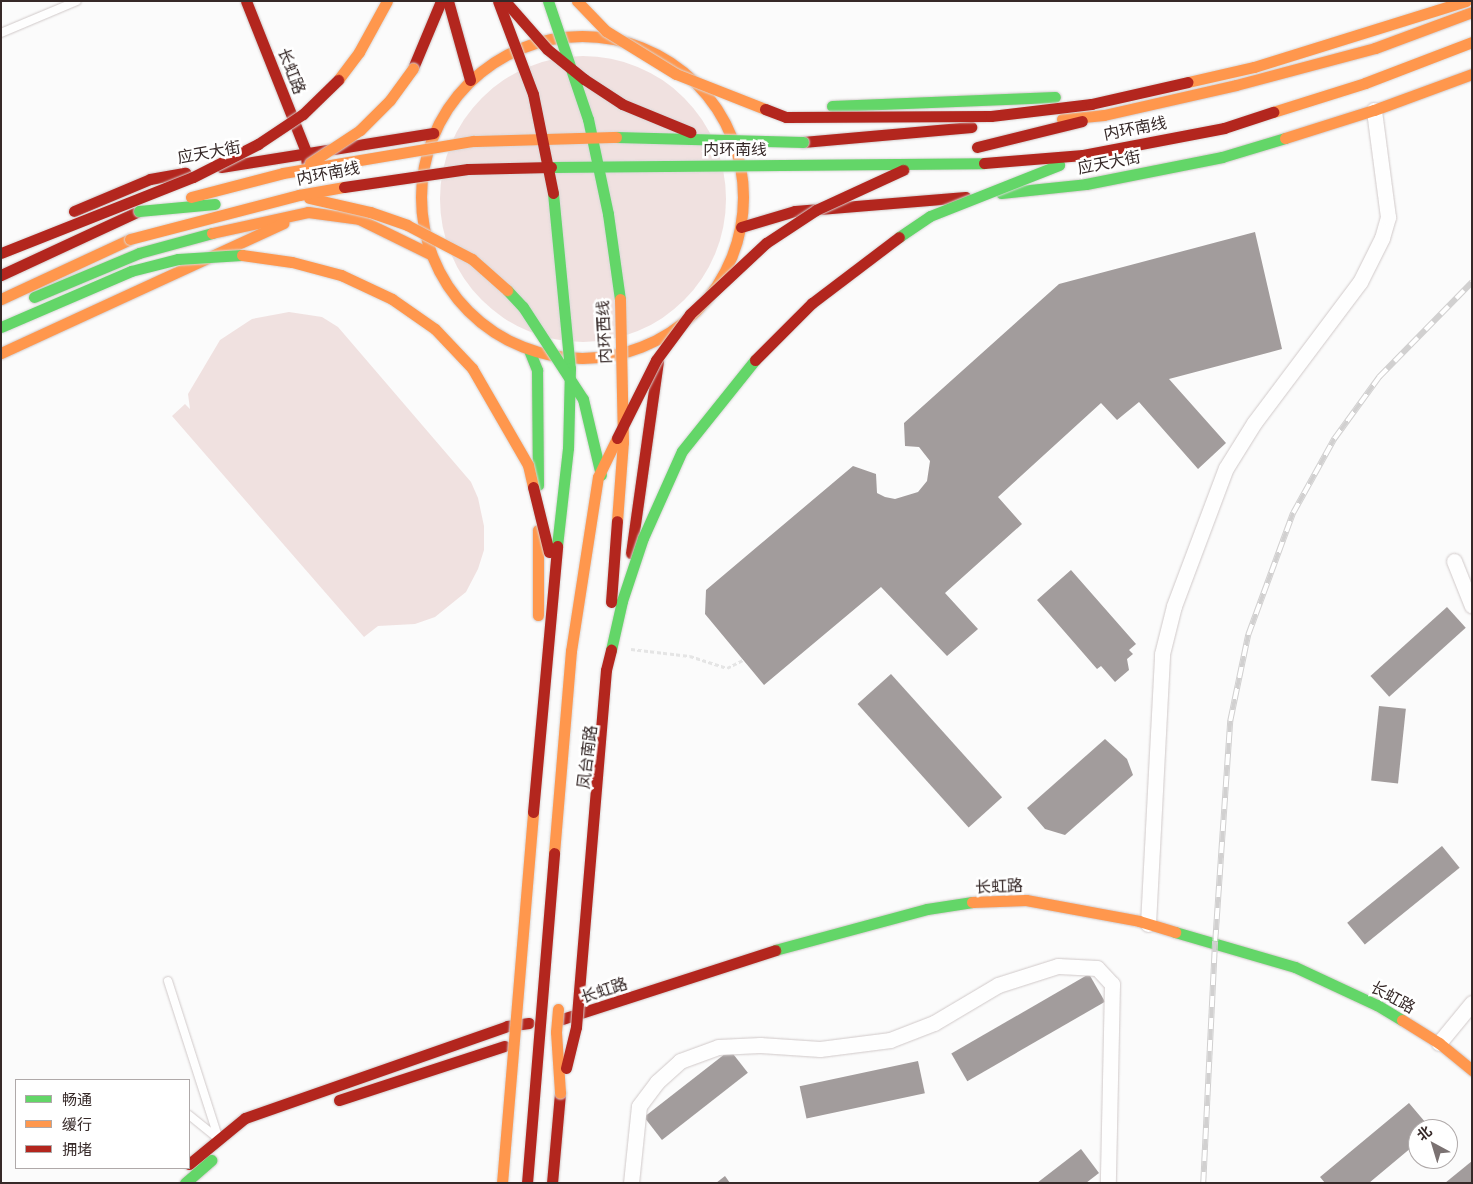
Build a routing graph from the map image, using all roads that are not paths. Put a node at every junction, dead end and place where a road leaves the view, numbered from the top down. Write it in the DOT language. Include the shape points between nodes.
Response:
graph roads {
  1 [pos="77,1"];
  2 [pos="246,1"];
  3 [pos="387,1"];
  4 [pos="441,1"];
  5 [pos="448,1"];
  6 [pos="498,1"];
  7 [pos="505,1"];
  8 [pos="548,1"];
  9 [pos="578,1"];
  10 [pos="585,1"];
  11 [pos="1458,1"];
  12 [pos="1466,1"];
  13 [pos="1440,5"];
  14 [pos="1472,12"];
  15 [pos="1,33"];
  16 [pos="600,36"];
  17 [pos="1472,42"];
  18 [pos="1269,49"];
  19 [pos="1250,55"];
  20 [pos="1472,74"];
  21 [pos="470,80"];
  22 [pos="719,110"];
  23 [pos="1374,110"];
  24 [pos="1104,115"];
  25 [pos="433,133"];
  26 [pos="306,152"];
  27 [pos="1083,155"];
  28 [pos="813,165"];
  29 [pos="139,211"];
  30 [pos="308,212"];
  31 [pos="741,227"];
  32 [pos="130,239"];
  33 [pos="1,241"];
  34 [pos="1,253"];
  35 [pos="430,254"];
  36 [pos="1,275"];
  37 [pos="1,299"];
  38 [pos="1,310"];
  39 [pos="1,327"];
  40 [pos="661,338"];
  41 [pos="529,350"];
  42 [pos="1,353"];
  43 [pos="1454,561"];
  44 [pos="554,578"];
  45 [pos="1472,606"];
  46 [pos="586,637"];
  47 [pos="606,670"];
  48 [pos="1148,924"];
  49 [pos="168,981"];
  50 [pos="559,993"];
  51 [pos="1472,1003"];
  52 [pos="572,1018"];
  53 [pos="507,1026"];
  54 [pos="1439,1043"];
  55 [pos="504,1046"];
  56 [pos="1472,1070"];
  57 [pos="560,1093"];
  58 [pos="328,1104"];
  59 [pos="190,1116"];
  60 [pos="219,1139"];
  61 [pos="238,1140"];
  62 [pos="190,1163"];
  63 [pos="203,1166"];
  64 [pos="182,1175"];
  65 [pos="198,1183"];
  66 [pos="490,1183"];
  67 [pos="502,1183"];
  68 [pos="527,1183"];
  69 [pos="552,1183"];
  70 [pos="561,1183"];
  71 [pos="632,1183"];
  72 [pos="1108,1183"];
  1 -- 15 [label="lane"];
  2 -- 26 [label="main road, 长虹路"];
  3 -- 34 [label="main road, bridge" via="359,52 336,82 303,114 258,144 193,177"];
  4 -- 32 [label="main road, bridge" via="413,68 390,100 360,130 318,160 250,191 186,211"];
  5 -- 21 [label="main road"];
  6 -- 44 [label="main road, bridge" via="533,94 556,208 565,296 570,368 568,448"];
  7 -- 28 [label="main road, bridge" via="547,49 622,104 748,155"];
  8 -- 47 [label="main road, 内环西线, bridge" via="588,119 608,214 620,302 623,442"];
  9 -- 13 [label="main road, bridge" via="606,31 676,74 786,118 991,116 1091,104 1254,67"];
  10 -- 16 [label="main road"];
  11 -- 13 [label="main road, bridge"];
  12 -- 13 [label="main road, bridge"];
  13 -- 18 [label="main road"];
  14 -- 24 [label="main road, 内环南线" via="1375,48"];
  16 -- 21 [label="main road" via="553,37 508,52"];
  16 -- 22 [label="main road" via="655,53 688,73"];
  17 -- 27 [label="main road, 内环南线, bridge" via="1365,83 1224,128"];
  19 -- 22 [label="main road" via="1069,96"];
  20 -- 23 [label="main road, 应天大街"];
  21 -- 25 [label="main road" via="449,105"];
  22 -- 31 [label="main road" via="736,146 744,187"];
  23 -- 31 [label="main road, 应天大街" via="1222,156 1086,184 901,204 794,211"];
  23 -- 48 [label="street" via="1388,217 1382,238 1360,282 1254,423 1226,468 1174,606 1162,654"];
  24 -- 29 [label="main road, 内环南线, bridge" via="804,142 568,136 473,141 283,173"];
  24 -- 68 [label="main road, bridge" via="916,164 816,210 766,243 730,274 690,314 656,360 598,477 577,603"];
  25 -- 26 [label="main road, 应天大街"];
  25 -- 35 [label="main road" via="423,163 420,193 422,224"];
  26 -- 30 [label="main road, 长虹路"];
  26 -- 33 [label="main road, 应天大街" via="150,179"];
  27 -- 28 [label="main road, 内环南线, bridge" via="952,166"];
  27 -- 47 [label="main road, bridge" via="930,216 893,239 812,303 744,371 682,451 661,494 622,601"];
  28 -- 32 [label="main road, 内环南线, bridge" via="579,166 468,169 412,175 299,195"];
  29 -- 36 [label="main road, 内环南线"];
  29 -- 46 [label="main road, bridge" via="288,198 328,201 370,212 436,238 497,279 523,307 562,364 583,399 593,429 604,496"];
  30 -- 35 [label="main road" via="359,219"];
  30 -- 38 [label="main road" via="219,230 139,253"];
  30 -- 42 [label="main road"];
  31 -- 40 [label="main road" via="726,271 698,309"];
  32 -- 37 [label="main road, 内环南线"];
  35 -- 41 [label="main road" via="446,286 468,313 496,335"];
  39 -- 44 [label="main road, bridge" via="131,271 178,259 235,254 292,262 341,275 392,300 435,329 472,368 528,465"];
  40 -- 41 [label="main road" via="619,354 573,359"];
  40 -- 52 [label="main road, 凤台南路"];
  41 -- 53 [label="main road" via="537,370 539,596"];
  43 -- 45 [label="street"];
  44 -- 67 [label="main road, bridge"];
  47 -- 57 [label="main road, bridge" via="576,1027"];
  48 -- 52 [label="main road, 长虹路" via="1066,905 1026,900 987,900 927,909 807,940"];
  48 -- 54 [label="main road, 长虹路" via="1295,967 1377,1005"];
  49 -- 60 [label="lane"];
  50 -- 57 [label="main road, bridge" via="556,1032"];
  51 -- 54 [label="street"];
  52 -- 53 [label="main road, 长虹路"];
  52 -- 70 [label="main road, 凤台南路"];
  53 -- 55 [label="main road"];
  53 -- 60 [label="main road, 长虹路" via="246,1118"];
  54 -- 56 [label="main road, 长虹路"];
  55 -- 58 [label="main road"];
  55 -- 66 [label="main road"];
  57 -- 69 [label="main road"];
  59 -- 60 [label="lane"];
  60 -- 62 [label="main road, 长虹路"];
  60 -- 63 [label="lane"];
  61 -- 63 [label="main road"];
  63 -- 64 [label="main road"];
  63 -- 65 [label="lane"];
  71 -- 72 [label="street" via="639,1106 657,1082 680,1060 718,1047 760,1045 820,1049 890,1040 934,1023 998,985 1058,966 1097,968 1112,984"];
}
